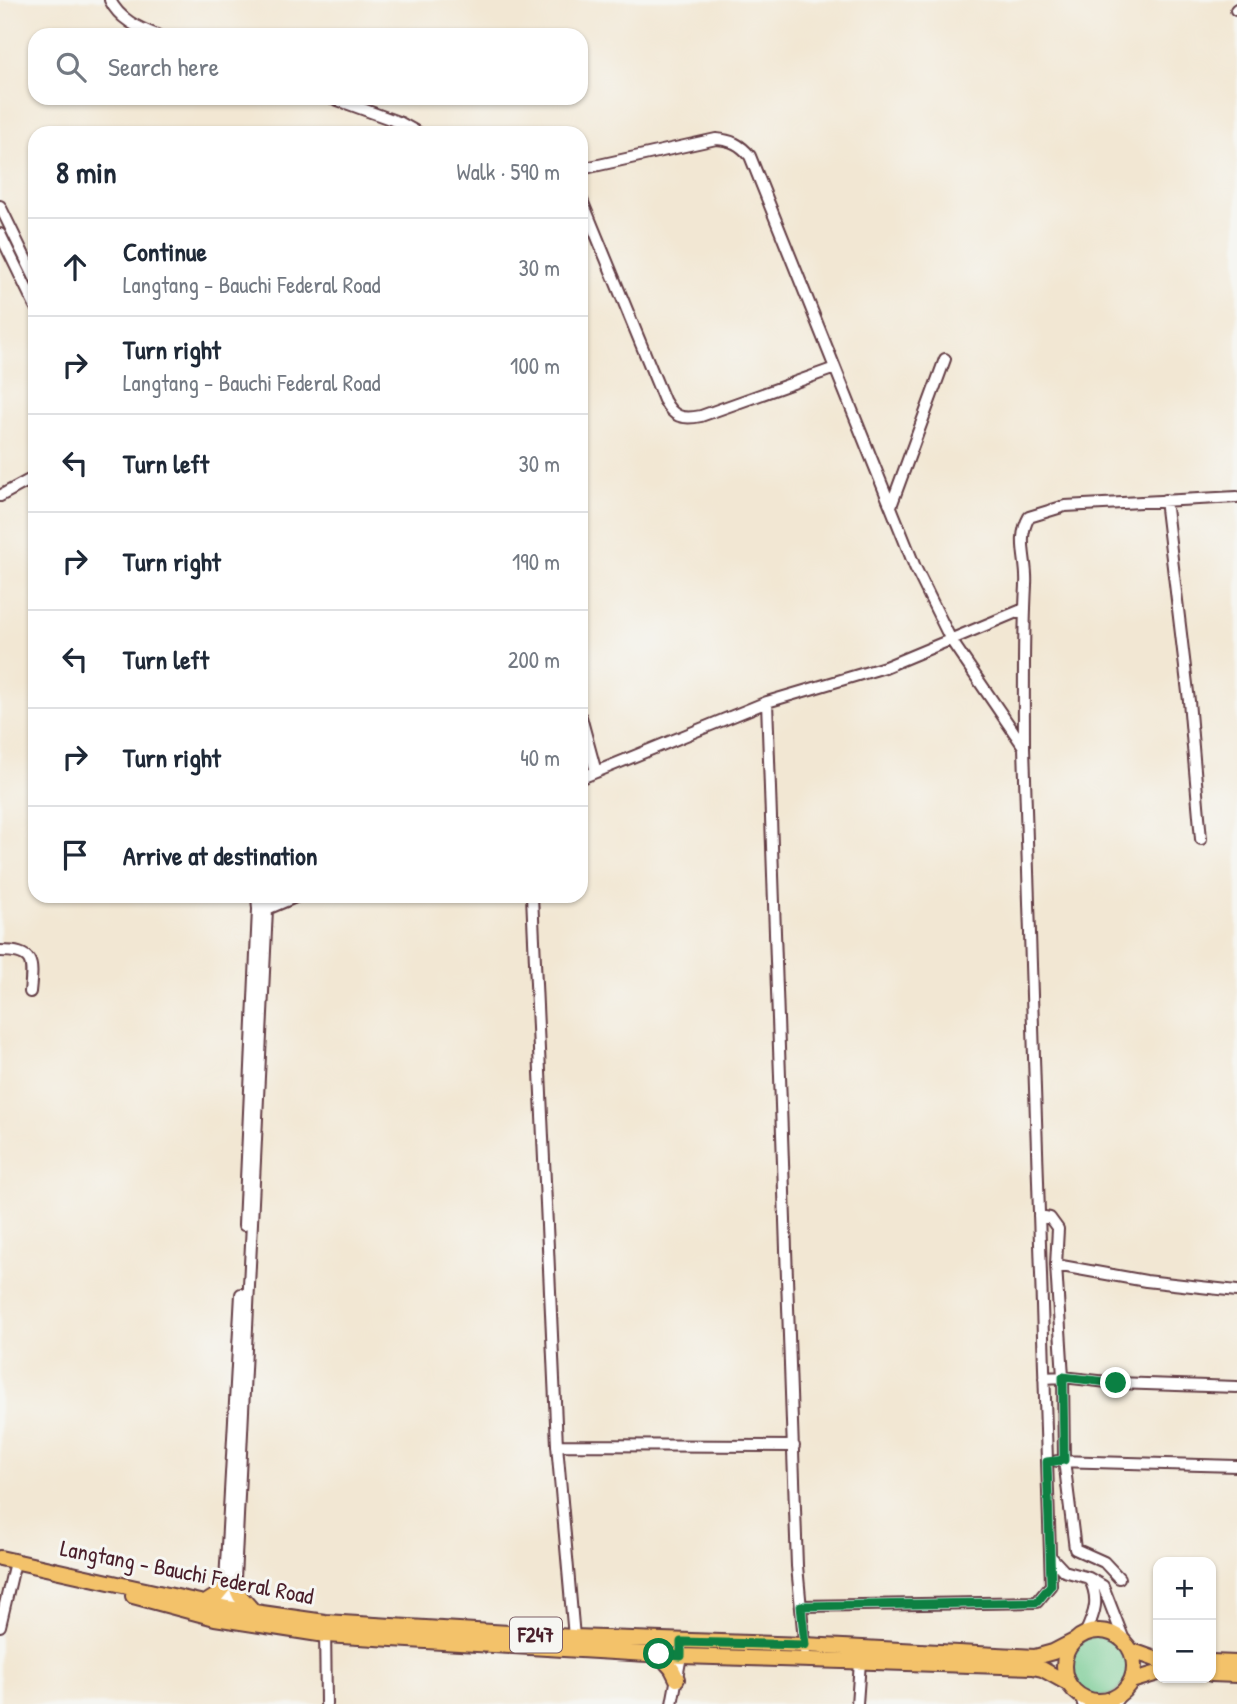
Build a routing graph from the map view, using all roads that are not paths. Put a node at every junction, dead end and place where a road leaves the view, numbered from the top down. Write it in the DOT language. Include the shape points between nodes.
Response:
graph roads {
  1 [pos="110,0"];
  2 [pos="140,28"];
  3 [pos="351,105"];
  4 [pos="406,126"];
  5 [pos="588,167"];
  6 [pos="0,206"];
  7 [pos="588,215"];
  8 [pos="0,234"];
  9 [pos="28,264"];
  10 [pos="28,292"];
  11 [pos="944,359"];
  12 [pos="835,368"];
  13 [pos="28,481"];
  14 [pos="0,496"];
  15 [pos="1237,497"];
  16 [pos="1165,500"];
  17 [pos="891,506"];
  18 [pos="1024,609"];
  19 [pos="951,640"];
  20 [pos="767,702"];
  21 [pos="588,743"];
  22 [pos="1024,747"];
  23 [pos="596,772"];
  24 [pos="588,775"];
  25 [pos="1201,839"];
  26 [pos="260,903"];
  27 [pos="263,903"];
  28 [pos="279,903"];
  29 [pos="532,903"];
  30 [pos="262,909"];
  31 [pos="0,951"];
  32 [pos="30,992"];
  33 [pos="1039,1216"];
  34 [pos="1056,1265"];
  35 [pos="1237,1291"];
  36 [pos="1063,1377"];
  37 [pos="1044,1378"];
  38 [pos="1237,1387"];
  39 [pos="557,1445"];
  40 [pos="794,1446"];
  41 [pos="1064,1460"];
  42 [pos="1047,1462"];
  43 [pos="1237,1466"];
  44 [pos="1050,1556"];
  45 [pos="5,1560"];
  46 [pos="1089,1578"];
  47 [pos="1119,1578"];
  48 [pos="230,1585"];
  49 [pos="205,1603"];
  50 [pos="801,1606"];
  51 [pos="227,1608"];
  52 [pos="255,1613"];
  53 [pos="212,1617"];
  54 [pos="239,1622"];
  55 [pos="0,1626"];
  56 [pos="325,1629"];
  57 [pos="574,1637"];
  58 [pos="1080,1637"];
  59 [pos="805,1645"];
  60 [pos="1128,1647"];
  61 [pos="681,1649"];
  62 [pos="659,1654"];
  63 [pos="1153,1658"];
  64 [pos="805,1661"];
  65 [pos="860,1662"];
  66 [pos="1216,1662"];
  67 [pos="1237,1663"];
  68 [pos="1216,1674"];
  69 [pos="1237,1675"];
  70 [pos="1153,1676"];
  71 [pos="677,1679"];
  72 [pos="1069,1684"];
  73 [pos="1122,1692"];
  74 [pos="1082,1700"];
  75 [pos="326,1704"];
  76 [pos="672,1704"];
  77 [pos="857,1704"];
  1 -- 2 [label="street" via="122,17"];
  3 -- 4 [label="street"];
  5 -- 12 [label="street" via="716,139 744,148"];
  6 -- 9 [label="street"];
  7 -- 12 [label="street" via="664,400 678,417 701,416"];
  8 -- 10 [label="street"];
  11 -- 17 [label="street"];
  12 -- 17 [label="street"];
  13 -- 14 [label="street"];
  15 -- 16 [label="street"];
  16 -- 18 [label="street" via="1065,506 1029,517 1022,542 1027,582"];
  16 -- 25 [label="street"];
  17 -- 19 [label="street"];
  18 -- 19 [label="street"];
  18 -- 22 [label="street"];
  19 -- 20 [label="street" via="885,667"];
  19 -- 22 [label="street"];
  20 -- 23 [label="street"];
  20 -- 40 [label="street"];
  21 -- 23 [label="street"];
  22 -- 33 [label="street"];
  23 -- 24 [label="street"];
  26 -- 30 [label="street"];
  27 -- 30 [label="street"];
  28 -- 30 [label="street"];
  29 -- 39 [label="street"];
  30 -- 48 [label="street"];
  31 -- 32 [label="street" via="22,952 28,957 33,965"];
  33 -- 34 [label="street" via="1050,1218 1058,1229"];
  33 -- 37 [label="street"];
  34 -- 35 [label="street"];
  34 -- 36 [label="street"];
  36 -- 37 [label="street"];
  36 -- 38 [label="street"];
  36 -- 41 [label="street"];
  37 -- 42 [label="street"];
  39 -- 40 [label="street"];
  39 -- 57 [label="street"];
  40 -- 50 [label="street"];
  41 -- 42 [label="street"];
  41 -- 43 [label="street"];
  41 -- 47 [label="street" via="1075,1549 1104,1562"];
  42 -- 44 [label="street"];
  44 -- 46 [label="street" via="1064,1571"];
  44 -- 50 [label="street" via="1051,1585 1037,1602"];
  45 -- 49 [label="main road, Langtang - Bauchi Federal Road / F247"];
  45 -- 53 [label="main road, Langtang - Bauchi Federal Road / F247"];
  45 -- 55 [label="street"];
  46 -- 58 [label="street" via="1097,1601"];
  46 -- 60 [label="street" via="1103,1586"];
  48 -- 49 [label="main road"];
  48 -- 51 [label="street" via="234,1600"];
  48 -- 52 [label="main road"];
  49 -- 51 [label="main road, Langtang - Bauchi Federal Road / F247"];
  50 -- 59 [label="street"];
  51 -- 52 [label="main road, Langtang - Bauchi Federal Road / F247"];
  51 -- 53 [label="street"];
  51 -- 54 [label="street"];
  52 -- 56 [label="main road, Langtang - Bauchi Federal Road / F247"];
  53 -- 54 [label="main road, Langtang - Bauchi Federal Road / F247"];
  54 -- 56 [label="main road, Langtang - Bauchi Federal Road / F247"];
  56 -- 57 [label="main road, Langtang - Bauchi Federal Road / F247"];
  56 -- 62 [label="main road, Langtang - Bauchi Federal Road / F247"];
  56 -- 75 [label="street"];
  57 -- 61 [label="main road, Langtang - Bauchi Federal Road / F247"];
  58 -- 59 [label="main road, Langtang - Bauchi Federal Road / F247" via="1035,1657"];
  58 -- 60 [label="main road, F247" via="1107,1632"];
  58 -- 72 [label="main road" via="1065,1656"];
  59 -- 61 [label="main road, Langtang - Bauchi Federal Road / F247"];
  59 -- 64 [label="street"];
  60 -- 63 [label="main road, F247"];
  60 -- 73 [label="main road" via="1134,1671"];
  61 -- 62 [label="main road, Langtang - Bauchi Federal Road / F247"];
  61 -- 64 [label="main road, Langtang - Bauchi Federal Road / F247"];
  61 -- 71 [label="street"];
  62 -- 71 [label="main road"];
  64 -- 65 [label="main road, Langtang - Bauchi Federal Road / F247"];
  65 -- 72 [label="main road, Langtang - Bauchi Federal Road / F247" via="1033,1667"];
  65 -- 77 [label="street"];
  66 -- 67 [label="main road"];
  68 -- 69 [label="main road"];
  70 -- 73 [label="main road, F247"];
  71 -- 76 [label="street"];
  72 -- 74 [label="main road, F247"];
  73 -- 74 [label="main road, F247" via="1113,1699"];
}
